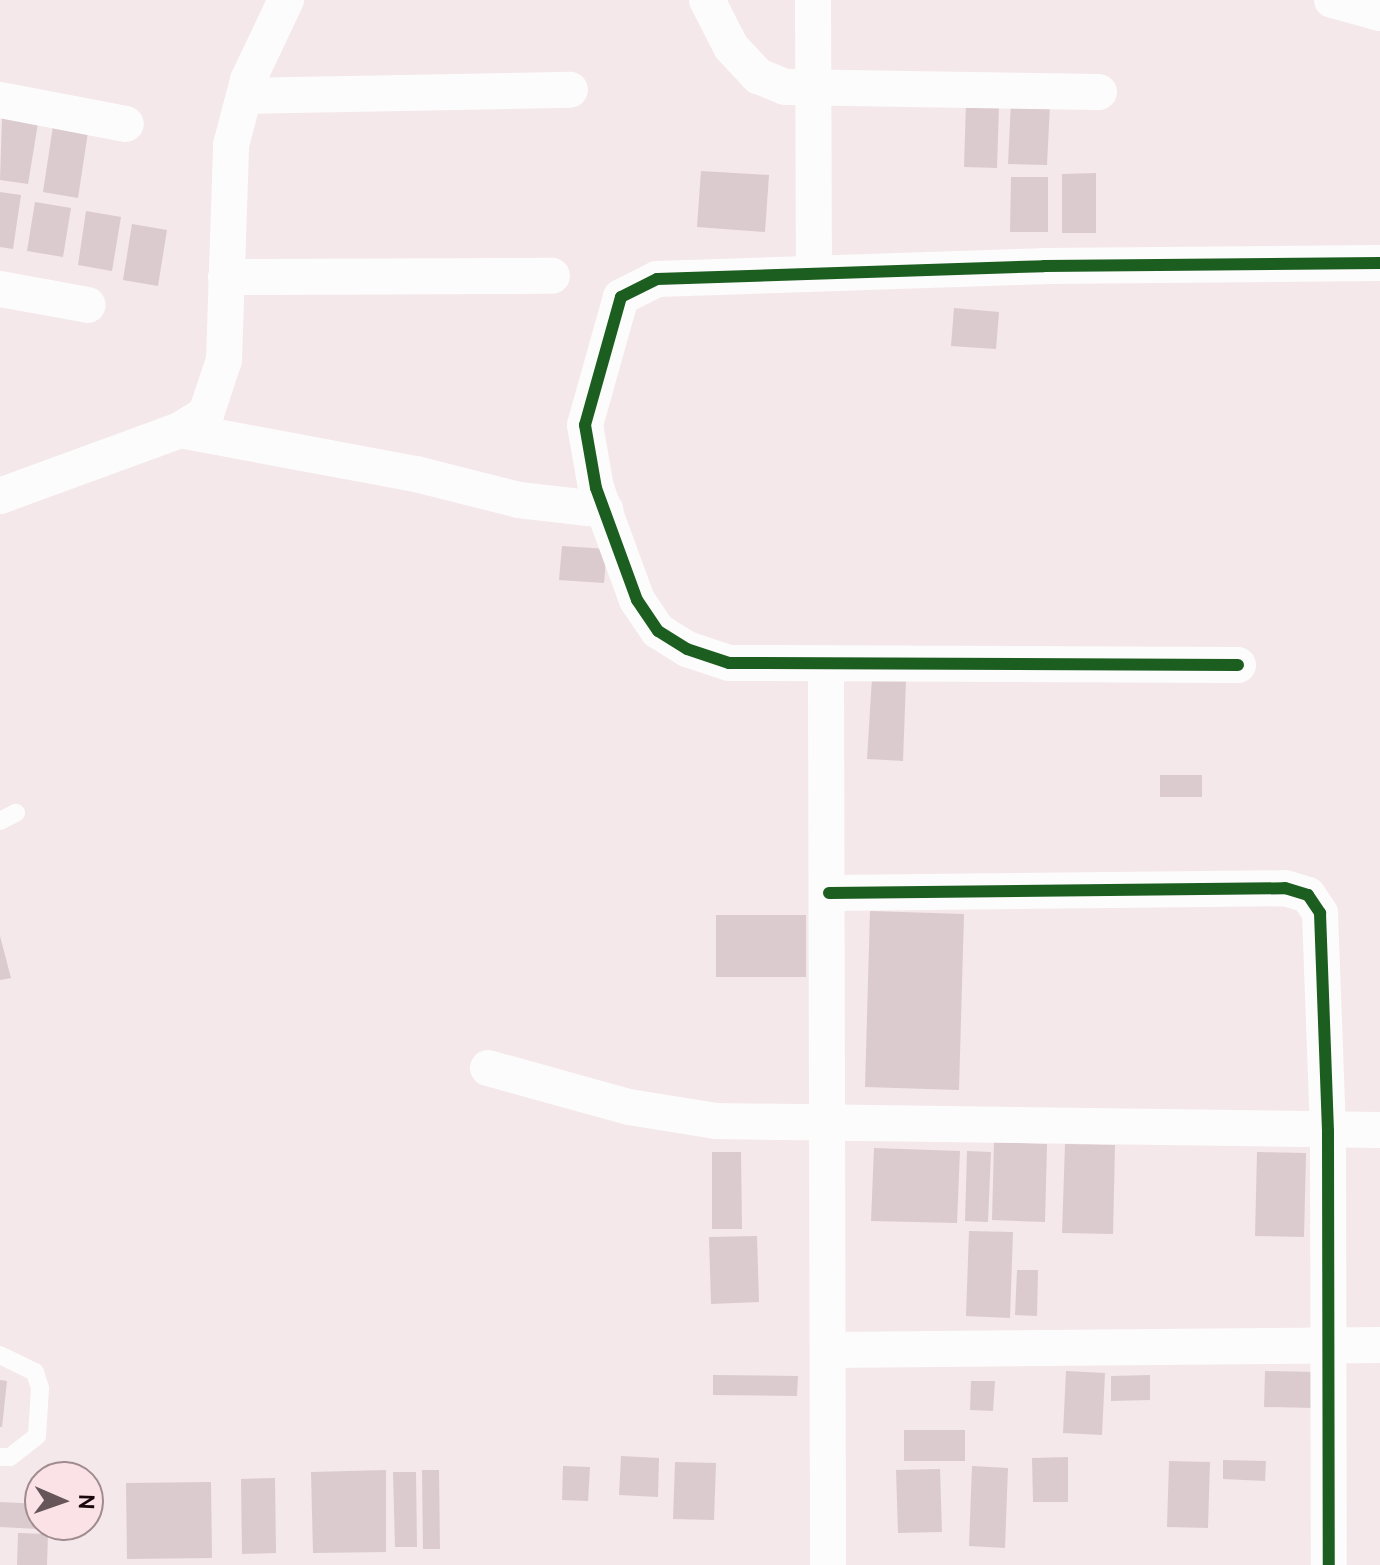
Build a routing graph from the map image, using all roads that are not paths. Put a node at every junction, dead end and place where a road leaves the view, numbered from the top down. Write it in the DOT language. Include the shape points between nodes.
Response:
graph roads {
  1 [pos="286,0"];
  2 [pos="707,0"];
  3 [pos="813,0"];
  4 [pos="1332,0"];
  5 [pos="1380,13"];
  6 [pos="811,87"];
  7 [pos="570,90"];
  8 [pos="1099,92"];
  9 [pos="244,96"];
  10 [pos="0,100"];
  11 [pos="126,124"];
  12 [pos="1380,263"];
  13 [pos="814,273"];
  14 [pos="552,276"];
  15 [pos="226,277"];
  16 [pos="0,289"];
  17 [pos="88,305"];
  18 [pos="180,430"];
  19 [pos="0,496"];
  20 [pos="605,510"];
  21 [pos="826,665"];
  22 [pos="1238,665"];
  23 [pos="829,893"];
  24 [pos="488,1068"];
  25 [pos="828,1126"];
  26 [pos="1380,1130"];
  27 [pos="1328,1131"];
  28 [pos="1380,1345"];
  29 [pos="1329,1346"];
  30 [pos="828,1350"];
  31 [pos="0,1355"];
  32 [pos="0,1457"];
  33 [pos="828,1565"];
  34 [pos="1329,1565"];
  1 -- 9 [label="street"];
  2 -- 6 [label="street" via="731,47 758,76 785,87"];
  3 -- 6 [label="street"];
  4 -- 5 [label="street"];
  6 -- 8 [label="street"];
  6 -- 13 [label="street"];
  7 -- 9 [label="street"];
  9 -- 15 [label="street" via="231,145"];
  10 -- 11 [label="street"];
  12 -- 13 [label="street"];
  13 -- 20 [label="street" via="657,279 621,297 585,425"];
  14 -- 15 [label="street"];
  15 -- 18 [label="street" via="224,360 217,393 206,414"];
  16 -- 17 [label="street"];
  18 -- 19 [label="street"];
  18 -- 20 [label="street" via="416,474 519,500"];
  20 -- 21 [label="street" via="637,600 658,631 687,649 729,663"];
  21 -- 22 [label="street"];
  21 -- 23 [label="street"];
  23 -- 25 [label="street"];
  23 -- 27 [label="street" via="1285,888 1308,895 1320,913"];
  24 -- 25 [label="street" via="629,1107 716,1121"];
  25 -- 27 [label="street"];
  25 -- 30 [label="street"];
  26 -- 27 [label="street"];
  27 -- 29 [label="street"];
  28 -- 29 [label="street"];
  29 -- 30 [label="street"];
  29 -- 34 [label="street"];
  30 -- 33 [label="street"];
  31 -- 32 [label="lane" via="35,1372 40,1388 37,1436 10,1457"];
}
